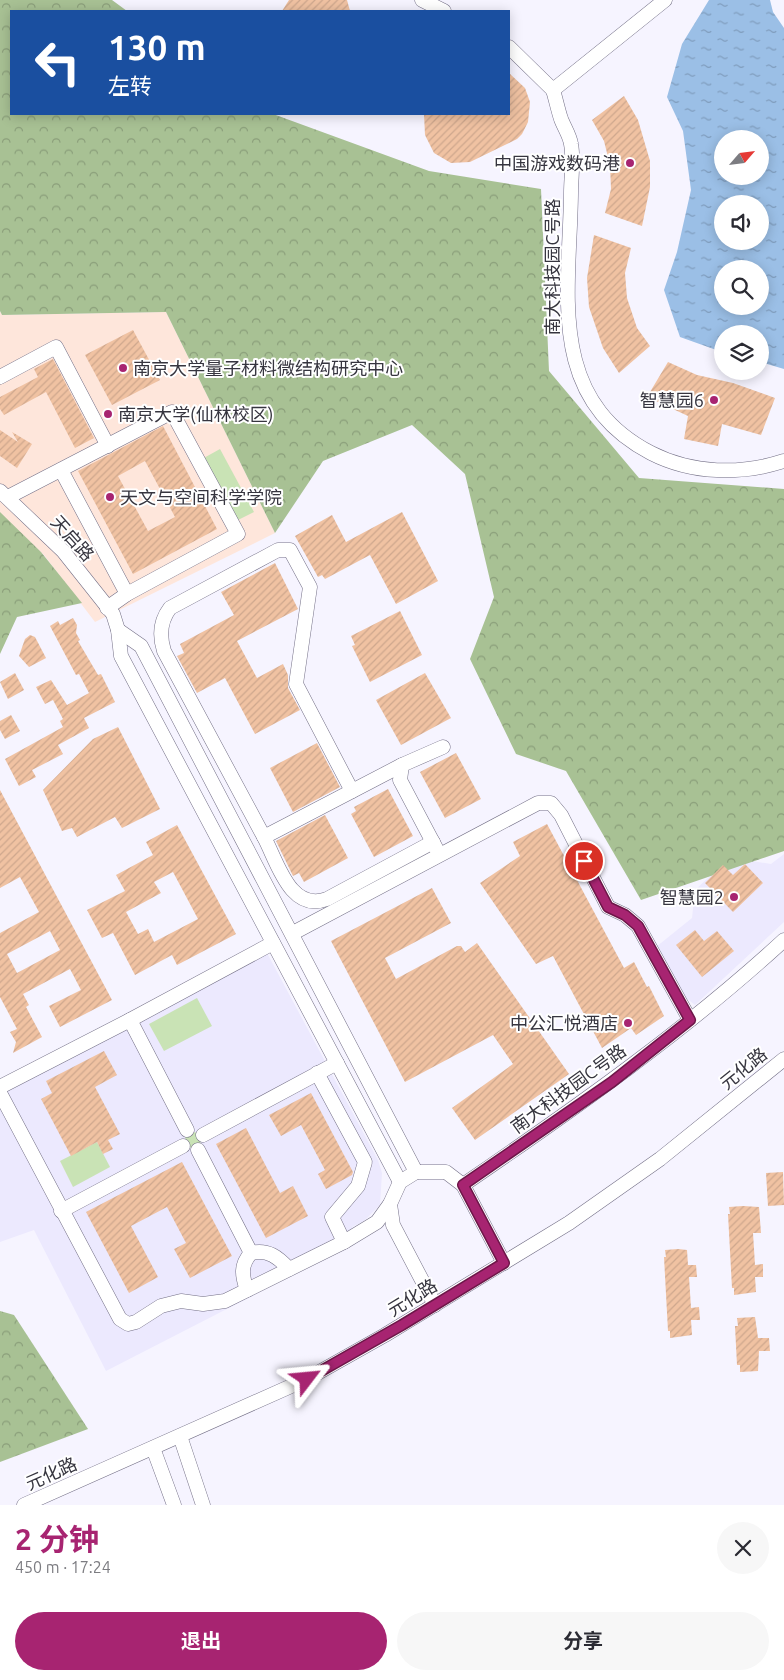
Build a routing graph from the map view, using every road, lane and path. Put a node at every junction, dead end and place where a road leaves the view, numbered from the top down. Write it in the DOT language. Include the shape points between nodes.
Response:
graph roads {
  1 [pos="422,0"];
  2 [pos="665,0"];
  3 [pos="442,10"];
  4 [pos="510,48"];
  5 [pos="553,90"];
  6 [pos="0,377"];
  7 [pos="108,446"];
  8 [pos="784,461"];
  9 [pos="61,470"];
  10 [pos="4,494"];
  11 [pos="127,594"];
  12 [pos="110,611"];
  13 [pos="118,630"];
  14 [pos="443,747"];
  15 [pos="402,765"];
  16 [pos="352,791"];
  17 [pos="264,837"];
  18 [pos="433,842"];
  19 [pos="440,855"];
  20 [pos="293,933"];
  21 [pos="784,940"];
  22 [pos="273,943"];
  23 [pos="130,1020"];
  24 [pos="690,1020"];
  25 [pos="784,1059"];
  26 [pos="336,1063"];
  27 [pos="317,1074"];
  28 [pos="0,1086"];
  29 [pos="0,1093"];
  30 [pos="187,1130"];
  31 [pos="203,1134"];
  32 [pos="183,1146"];
  33 [pos="198,1150"];
  34 [pos="416,1172"];
  35 [pos="400,1182"];
  36 [pos="463,1185"];
  37 [pos="390,1204"];
  38 [pos="61,1211"];
  39 [pos="344,1242"];
  40 [pos="251,1253"];
  41 [pos="504,1263"];
  42 [pos="289,1269"];
  43 [pos="247,1290"];
  44 [pos="436,1305"];
  45 [pos="180,1436"];
  46 [pos="153,1448"];
  47 [pos="24,1505"];
  48 [pos="174,1505"];
  49 [pos="203,1505"];
  1 -- 3 [label="street"];
  2 -- 5 [label="street"];
  4 -- 5 [label="street"];
  5 -- 8 [label="street, 南大科技园C号路" via="571,144 569,339 577,368 590,396 626,437 672,462 717,470"];
  6 -- 7 [label="street" via="56,347"];
  7 -- 9 [label="street"];
  7 -- 11 [label="street" via="172,412 238,534"];
  9 -- 10 [label="street"];
  9 -- 11 [label="street"];
  10 -- 12 [label="street, 天启路" via="63,551"];
  11 -- 12 [label="street"];
  12 -- 13 [label="street, 天启路"];
  13 -- 20 [label="street" via="140,646"];
  13 -- 22 [label="street, 天启路" via="121,656"];
  14 -- 15 [label="street"];
  15 -- 16 [label="street"];
  15 -- 18 [label="street" via="400,780"];
  16 -- 17 [label="street"];
  16 -- 17 [label="street" via="296,684 310,587 290,550 278,550 170,608 163,619 160,634 164,651"];
  17 -- 18 [label="street" via="292,891 310,902 326,899"];
  18 -- 19 [label="street"];
  19 -- 20 [label="street"];
  19 -- 24 [label="street" via="538,803 551,803 561,815 608,907 638,926"];
  20 -- 34 [label="street"];
  21 -- 24 [label="street, 南大科技园C号路"];
  22 -- 23 [label="street"];
  22 -- 26 [label="street, 天启路"];
  23 -- 28 [label="street"];
  23 -- 30 [label="street"];
  24 -- 36 [label="street, 南大科技园C号路" via="612,1082"];
  25 -- 41 [label="street, 元化路" via="660,1159 569,1223"];
  26 -- 27 [label="street"];
  26 -- 35 [label="street, 天启路"];
  27 -- 31 [label="street"];
  27 -- 39 [label="street" via="365,1162 358,1186 332,1217"];
  29 -- 38 [label="street"];
  30 -- 31 [label="street" via="194,1128"];
  30 -- 32 [label="street" via="182,1135"];
  31 -- 33 [label="street" via="203,1145"];
  32 -- 33 [label="street" via="191,1152"];
  32 -- 38 [label="street"];
  33 -- 40 [label="street"];
  34 -- 35 [label="street"];
  34 -- 36 [label="street" via="446,1172"];
  35 -- 37 [label="street"];
  36 -- 41 [label="street"];
  37 -- 39 [label="street" via="376,1222"];
  37 -- 44 [label="street" via="393,1225"];
  38 -- 43 [label="street" via="120,1319 128,1324 161,1306 225,1301"];
  39 -- 42 [label="street"];
  40 -- 42 [label="street" via="259,1251 275,1255"];
  40 -- 43 [label="street" via="242,1272"];
  41 -- 44 [label="street, 元化路"];
  42 -- 43 [label="street"];
  44 -- 45 [label="street, 元化路" via="307,1379"];
  45 -- 46 [label="street, 元化路"];
  45 -- 49 [label="street"];
  46 -- 47 [label="street, 元化路"];
  46 -- 48 [label="street"];
}
